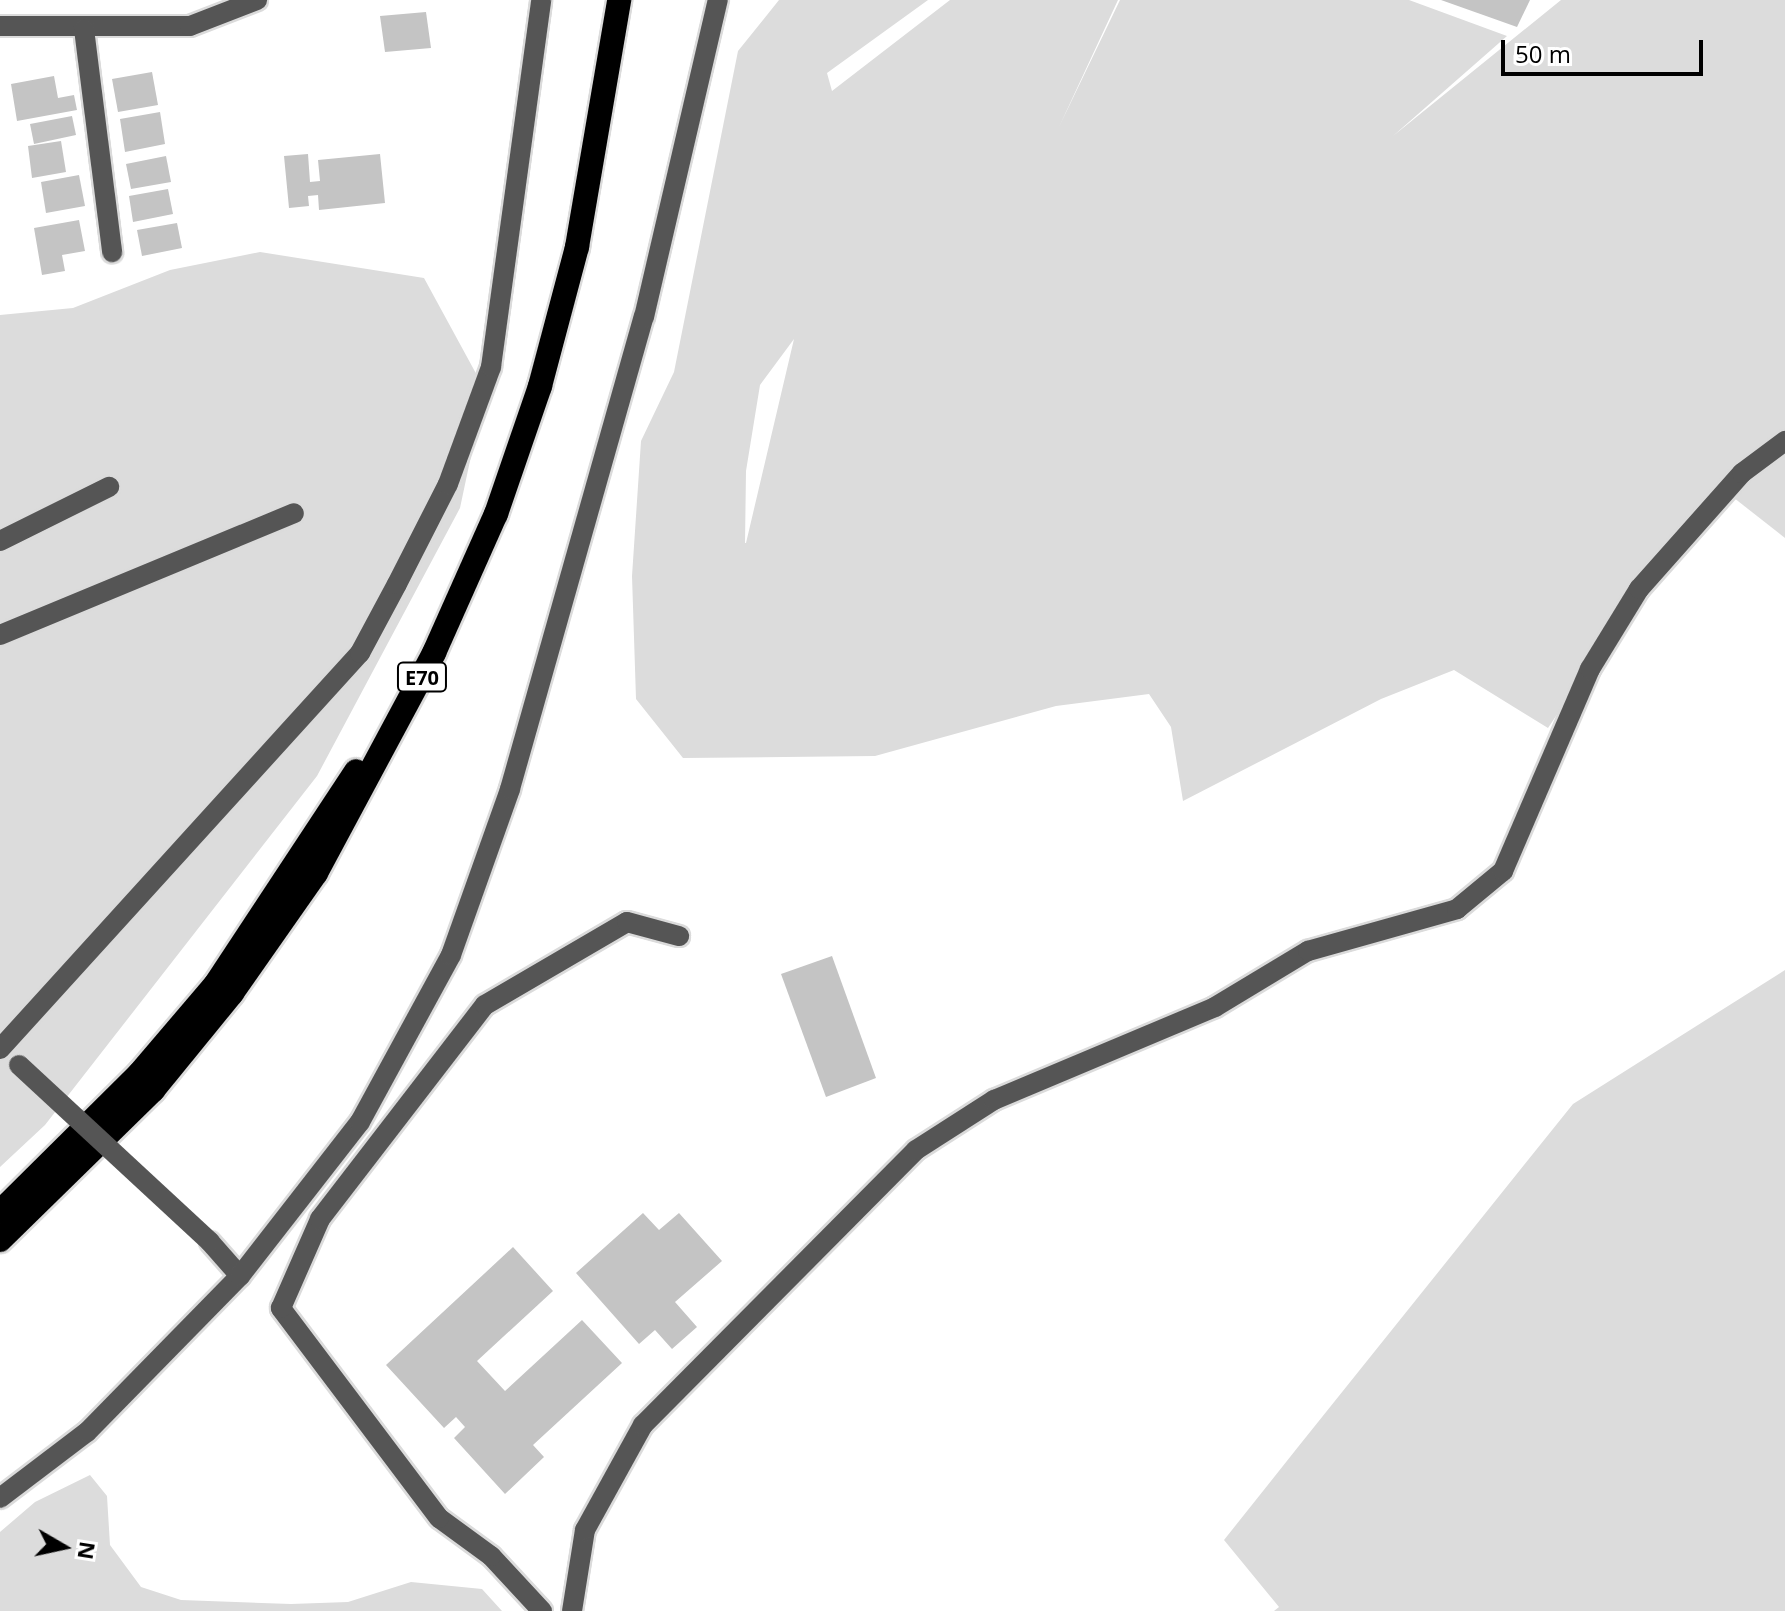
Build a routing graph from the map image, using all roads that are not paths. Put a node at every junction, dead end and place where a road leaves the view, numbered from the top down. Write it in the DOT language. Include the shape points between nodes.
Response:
graph roads {
  1 [pos="257,0"];
  2 [pos="541,0"];
  3 [pos="603,0"];
  4 [pos="619,0"];
  5 [pos="718,0"];
  6 [pos="0,26"];
  7 [pos="84,29"];
  8 [pos="112,252"];
  9 [pos="1785,441"];
  10 [pos="109,487"];
  11 [pos="294,513"];
  12 [pos="0,541"];
  13 [pos="0,635"];
  14 [pos="679,936"];
  15 [pos="0,1051"];
  16 [pos="76,1172"];
  17 [pos="294,1202"];
  18 [pos="0,1212"];
  19 [pos="320,1219"];
  20 [pos="0,1240"];
  21 [pos="0,1256"];
  22 [pos="240,1276"];
  23 [pos="0,1498"];
  24 [pos="542,1611"];
  25 [pos="572,1611"];
  1 -- 7 [label="street" via="190,26"];
  2 -- 15 [label="street" via="491,367 448,484 404,572 360,653"];
  3 -- 18 [label="highway, E70" via="561,243 524,383 481,508 423,642 300,864 215,985 140,1073"];
  4 -- 16 [label="highway, E70" via="577,247 540,386 496,514 434,653 307,885 222,1005"];
  5 -- 17 [label="street" via="644,317 510,789 451,955 360,1122"];
  6 -- 7 [label="street"];
  7 -- 8 [label="street"];
  9 -- 25 [label="street" via="1720,495 1639,589 1590,669 1503,871 1457,909 1308,951 1215,1007 994,1100 916,1150 643,1425 585,1530"];
  10 -- 12 [label="street"];
  11 -- 13 [label="street"];
  14 -- 19 [label="street" via="627,922 485,1005"];
  15 -- 22 [label="street, bridge" via="210,1242"];
  16 -- 20 [label="highway, E70"];
  16 -- 21 [label="highway"];
  17 -- 19 [label="street"];
  17 -- 22 [label="street"];
  19 -- 24 [label="street" via="281,1308 293,1331 439,1518 491,1556"];
  22 -- 23 [label="street" via="87,1432"];
}
